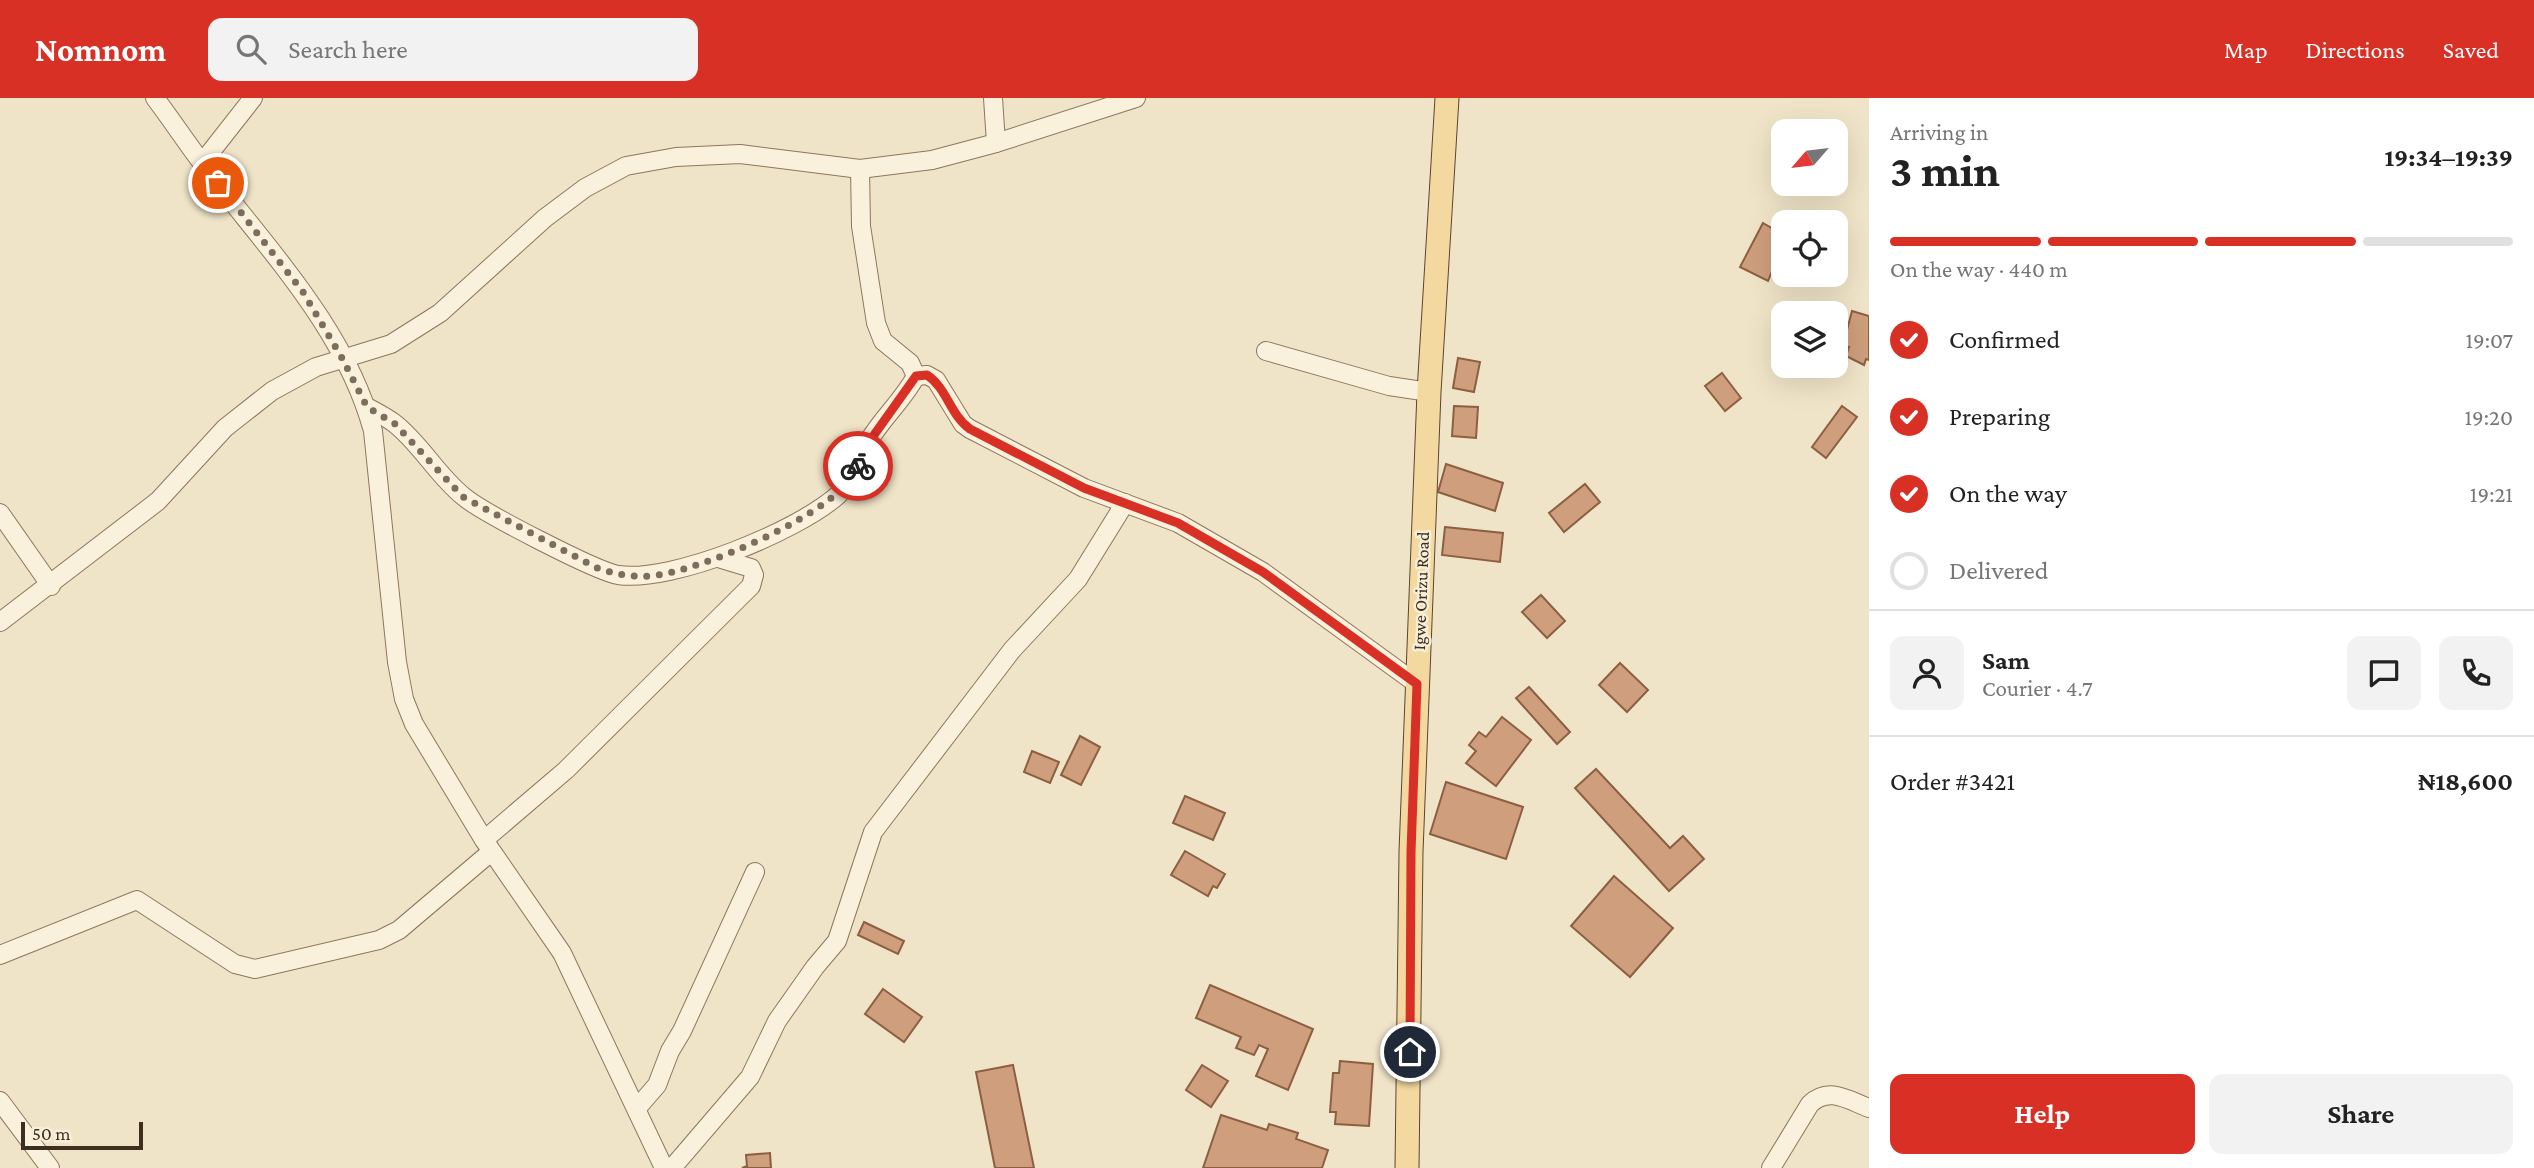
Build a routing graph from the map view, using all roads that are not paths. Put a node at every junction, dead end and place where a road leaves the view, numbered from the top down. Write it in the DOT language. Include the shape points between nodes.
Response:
graph roads {
  1 [pos="155,98"];
  2 [pos="253,98"];
  3 [pos="993,98"];
  4 [pos="1136,98"];
  5 [pos="1447,98"];
  6 [pos="996,143"];
  7 [pos="202,163"];
  8 [pos="860,169"];
  9 [pos="1266,351"];
  10 [pos="342,358"];
  11 [pos="916,376"];
  12 [pos="1429,392"];
  13 [pos="367,407"];
  14 [pos="1125,503"];
  15 [pos="0,513"];
  16 [pos="718,558"];
  17 [pos="51,586"];
  18 [pos="0,622"];
  19 [pos="1417,684"];
  20 [pos="488,846"];
  21 [pos="755,872"];
  22 [pos="0,955"];
  23 [pos="0,1101"];
  24 [pos="638,1107"];
  25 [pos="1869,1108"];
  26 [pos="50,1168"];
  27 [pos="664,1168"];
  28 [pos="672,1168"];
  29 [pos="1407,1168"];
  30 [pos="1771,1168"];
  1 -- 7 [label="street"];
  2 -- 7 [label="street"];
  3 -- 6 [label="street"];
  4 -- 6 [label="street"];
  5 -- 12 [label="main road, Igwe Orizu Road"];
  6 -- 8 [label="street" via="932,160"];
  7 -- 10 [label="street" via="303,292"];
  8 -- 10 [label="street" via="740,154 676,157 626,166 585,188 545,218 440,313 391,344"];
  8 -- 11 [label="street" via="861,226 877,323 883,341 910,363"];
  9 -- 12 [label="street" via="1390,386"];
  10 -- 13 [label="street"];
  10 -- 17 [label="street" via="272,391 234,421 158,501"];
  11 -- 14 [label="street" via="936,380 970,429 1084,488"];
  11 -- 16 [label="street" via="838,495 789,525"];
  12 -- 19 [label="main road, Igwe Orizu Road"];
  13 -- 16 [label="street" via="395,424 463,497 597,568 618,575 651,576"];
  13 -- 20 [label="street" via="404,699 414,724"];
  14 -- 19 [label="street" via="1178,523 1263,572"];
  14 -- 28 [label="street" via="1078,579 1012,650 873,832 837,941 777,1021 750,1077"];
  15 -- 17 [label="street"];
  16 -- 20 [label="street" via="751,568 751,586"];
  17 -- 18 [label="street"];
  19 -- 29 [label="main road, Igwe Orizu Road"];
  20 -- 22 [label="street" via="399,930 379,940 285,963 255,969 235,964 137,900"];
  20 -- 24 [label="street" via="562,953"];
  21 -- 24 [label="street" via="657,1085"];
  23 -- 26 [label="street"];
  24 -- 27 [label="street"];
  25 -- 30 [label="street" via="1830,1093 1818,1096"];
}
